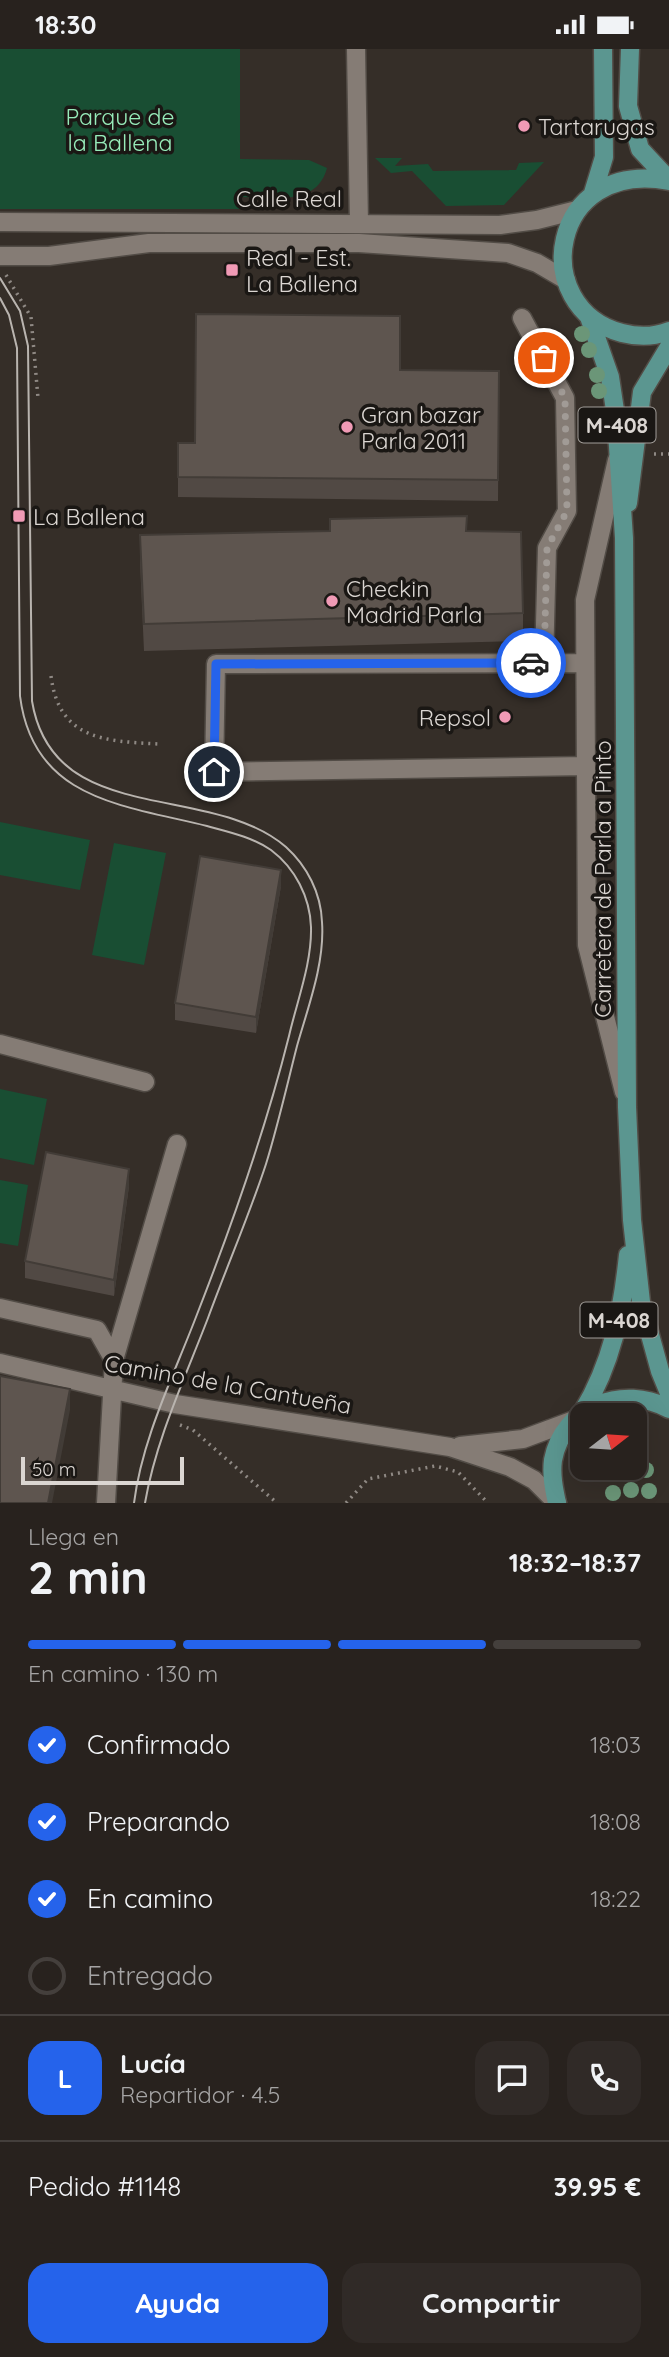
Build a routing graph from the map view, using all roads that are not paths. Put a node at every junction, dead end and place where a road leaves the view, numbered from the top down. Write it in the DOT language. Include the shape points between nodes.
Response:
graph roads {
  1 [pos="356,49"];
  2 [pos="603,49"];
  3 [pos="629,49"];
  4 [pos="669,181"];
  5 [pos="593,193"];
  6 [pos="577,211"];
  7 [pos="0,222"];
  8 [pos="359,223"];
  9 [pos="0,256"];
  10 [pos="566,280"];
  11 [pos="590,317"];
  12 [pos="522,318"];
  13 [pos="669,331"];
  14 [pos="669,347"];
  15 [pos="617,460"];
  16 [pos="624,538"];
  17 [pos="544,663"];
  18 [pos="585,663"];
  19 [pos="585,766"];
  20 [pos="0,1044"];
  21 [pos="145,1081"];
  22 [pos="627,1107"];
  23 [pos="177,1145"];
  24 [pos="632,1220"];
  25 [pos="0,1308"];
  26 [pos="114,1360"];
  27 [pos="0,1363"];
  28 [pos="111,1390"];
  29 [pos="669,1393"];
  30 [pos="586,1403"];
  31 [pos="601,1403"];
  32 [pos="669,1409"];
  33 [pos="570,1419"];
  34 [pos="570,1426"];
  35 [pos="450,1447"];
  36 [pos="106,1503"];
  37 [pos="557,1503"];
  1 -- 8 [label="street"];
  2 -- 5 [label="main road" via="604,157"];
  3 -- 4 [label="main road" via="628,106 639,149"];
  4 -- 5 [label="main road, M-408" via="644,176 617,180"];
  5 -- 6 [label="main road, M-408"];
  6 -- 8 [label="street, Calle Real" via="500,225"];
  6 -- 10 [label="main road, M-408" via="566,232 562,256"];
  7 -- 8 [label="street, Calle Real"];
  9 -- 10 [label="street, Calle Real" via="49,256 149,243 359,243 508,253"];
  10 -- 11 [label="main road, M-408"];
  11 -- 13 [label="main road, M-408" via="611,330 635,336"];
  11 -- 15 [label="main road, Carretera de Parla a Pinto / M-408" via="610,377 617,417"];
  12 -- 17 [label="street" via="565,398 567,511 547,548"];
  14 -- 16 [label="main road, Carretera de Parla a Pinto / M-408" via="642,392"];
  15 -- 16 [label="main road, Carretera de Parla a Pinto / M-408"];
  15 -- 18 [label="street" via="585,600"];
  16 -- 22 [label="main road, Carretera de Parla a Pinto / M-408"];
  17 -- 18 [label="street"];
  17 -- 19 [label="street" via="216,664 214,772"];
  18 -- 19 [label="street"];
  19 -- 22 [label="street" via="587,945"];
  20 -- 21 [label="street"];
  22 -- 24 [label="main road, Carretera de Parla a Pinto / M-408"];
  23 -- 26 [label="street"];
  24 -- 29 [label="main road, Carretera de Parla a Pinto / M-408" via="641,1302"];
  24 -- 30 [label="main road, Carretera de Parla a Pinto / M-408" via="624,1299 612,1352"];
  25 -- 26 [label="street" via="97,1330"];
  26 -- 28 [label="street"];
  27 -- 28 [label="street, Camino de la Cantueña"];
  28 -- 35 [label="street, Camino de la Cantueña"];
  28 -- 36 [label="street"];
  31 -- 32 [label="main road" via="630,1397"];
  33 -- 35 [label="street, Camino de la Cantueña" via="523,1439"];
  34 -- 37 [label="main road, M-408" via="553,1459"];
  35 -- 37 [label="street, Camino de la Cantueña" via="510,1467 534,1480"];
}
